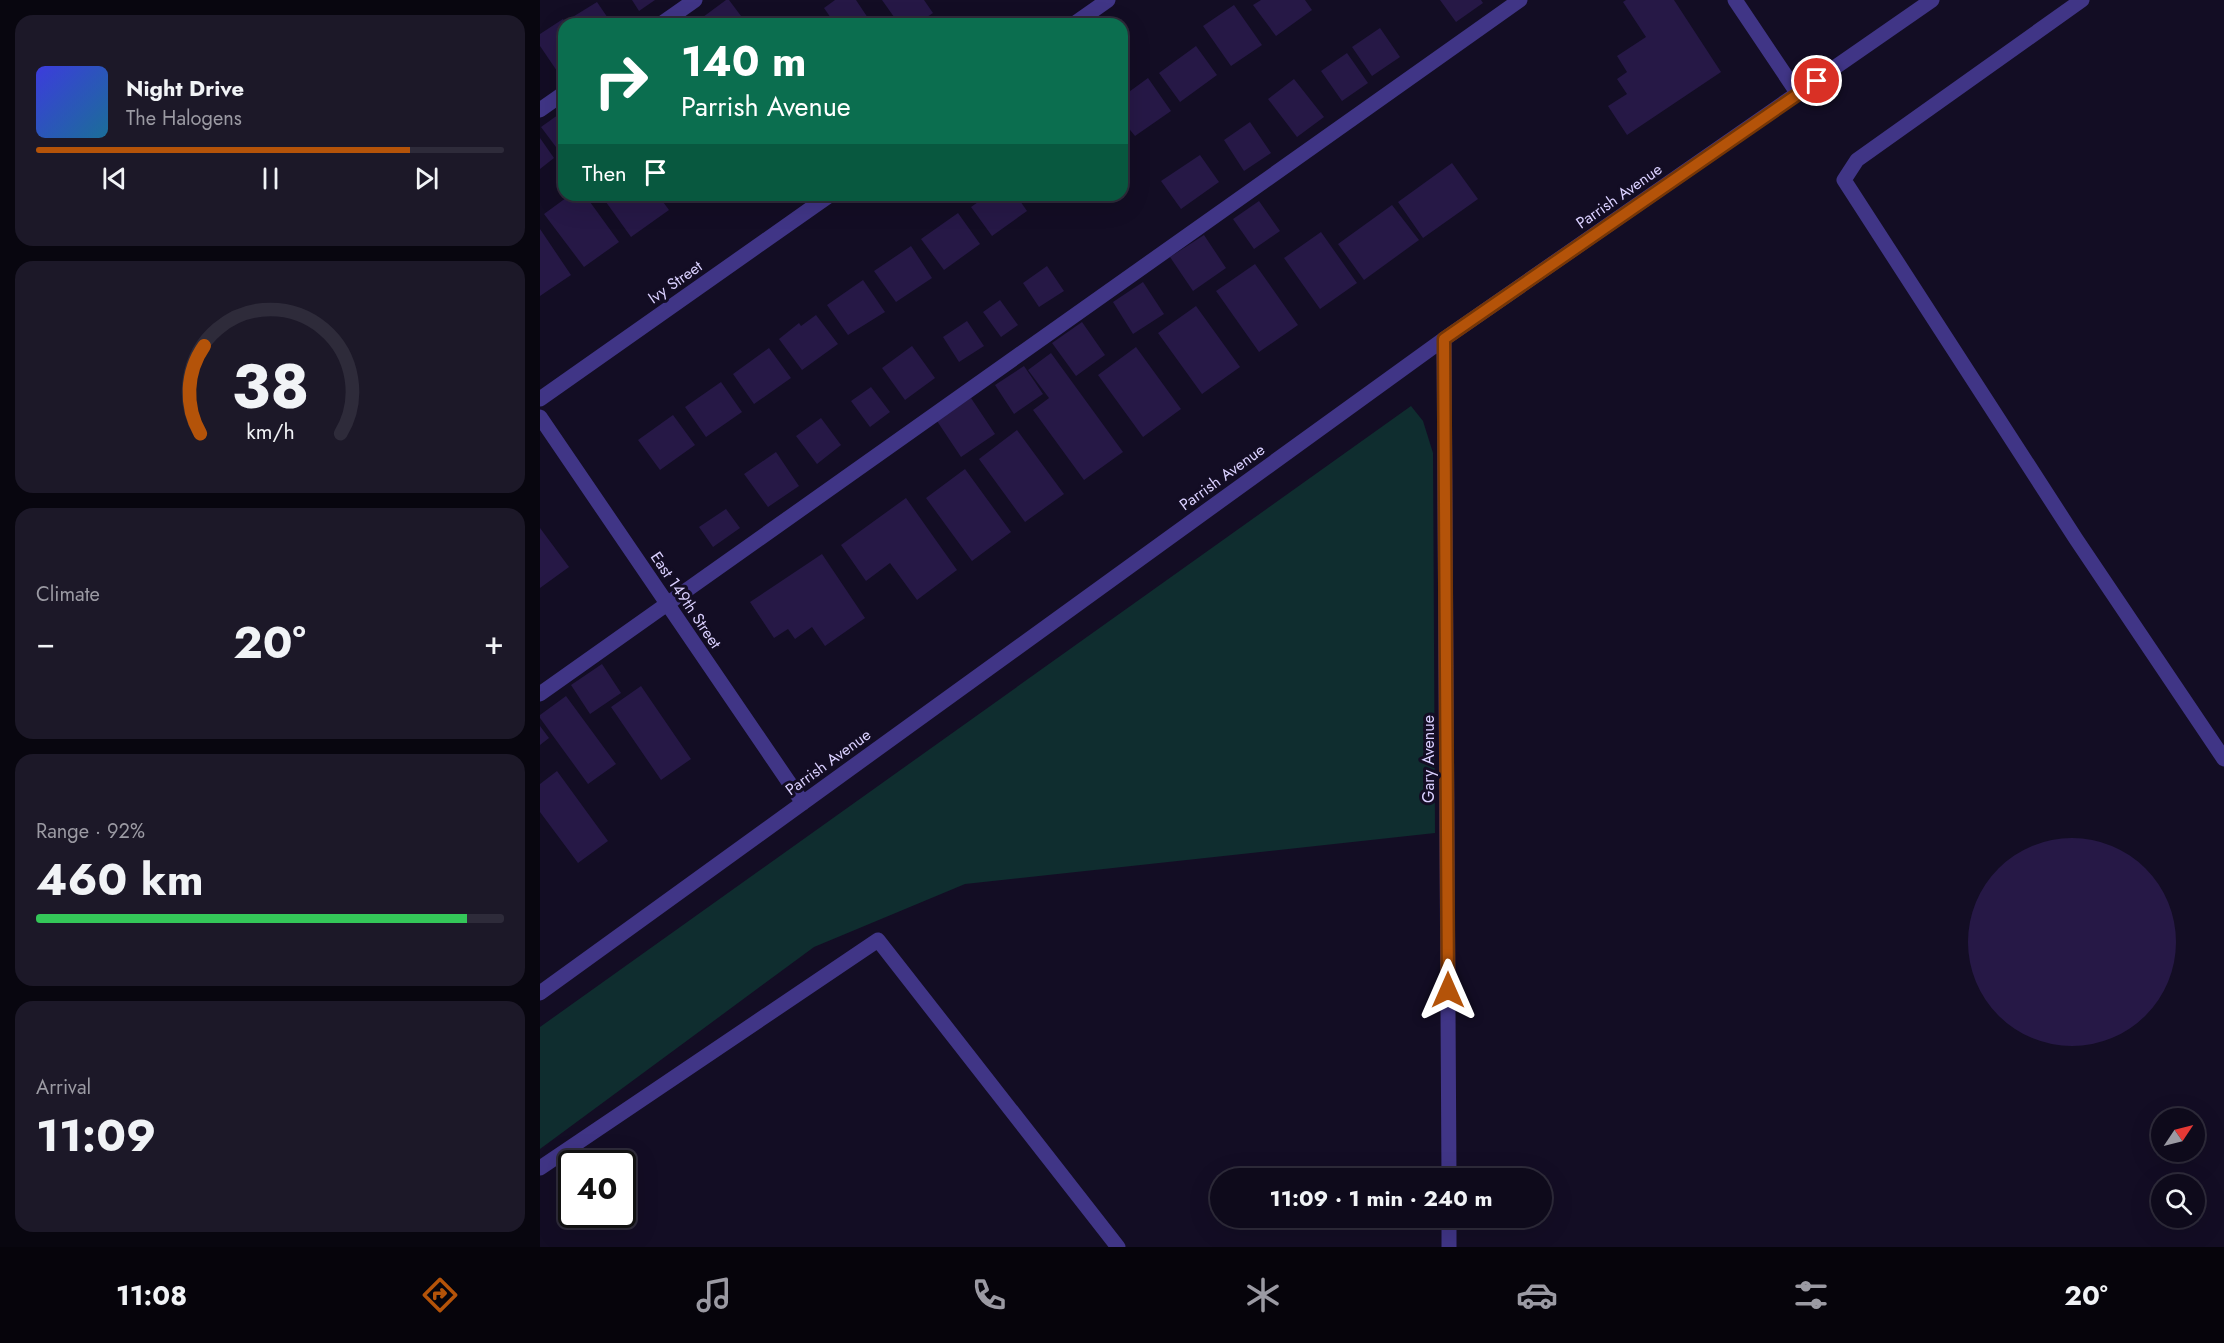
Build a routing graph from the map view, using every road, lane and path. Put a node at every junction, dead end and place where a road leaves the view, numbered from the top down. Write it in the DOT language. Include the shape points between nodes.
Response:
graph roads {
  1 [pos="695,0"];
  2 [pos="1108,0"];
  3 [pos="1520,0"];
  4 [pos="1736,0"];
  5 [pos="1932,0"];
  6 [pos="2082,0"];
  7 [pos="670,18"];
  8 [pos="1082,18"];
  9 [pos="1798,94"];
  10 [pos="558,97"];
  11 [pos="540,110"];
  12 [pos="821,201"];
  13 [pos="1444,339"];
  14 [pos="540,399"];
  15 [pos="540,417"];
  16 [pos="667,604"];
  17 [pos="540,694"];
  18 [pos="2224,759"];
  19 [pos="802,803"];
  20 [pos="540,993"];
  21 [pos="540,1168"];
  22 [pos="1449,1168"];
  23 [pos="1449,1228"];
  24 [pos="1118,1247"];
  25 [pos="1449,1247"];
  1 -- 7 [label="street"];
  2 -- 8 [label="street"];
  3 -- 16 [label="street"];
  4 -- 9 [label="street"];
  5 -- 9 [label="street, Parrish Avenue"];
  6 -- 18 [label="street" via="1857,160 1844,180 2076,539"];
  9 -- 13 [label="street, Parrish Avenue"];
  10 -- 11 [label="street"];
  12 -- 14 [label="street, Ivy Street"];
  13 -- 19 [label="street, Parrish Avenue"];
  13 -- 22 [label="street, Gary Avenue"];
  15 -- 16 [label="street, East 149th Street"];
  16 -- 17 [label="street"];
  16 -- 19 [label="street, East 149th Street"];
  19 -- 20 [label="street, Parrish Avenue"];
  21 -- 24 [label="street" via="878,940"];
  23 -- 25 [label="street"];
}
